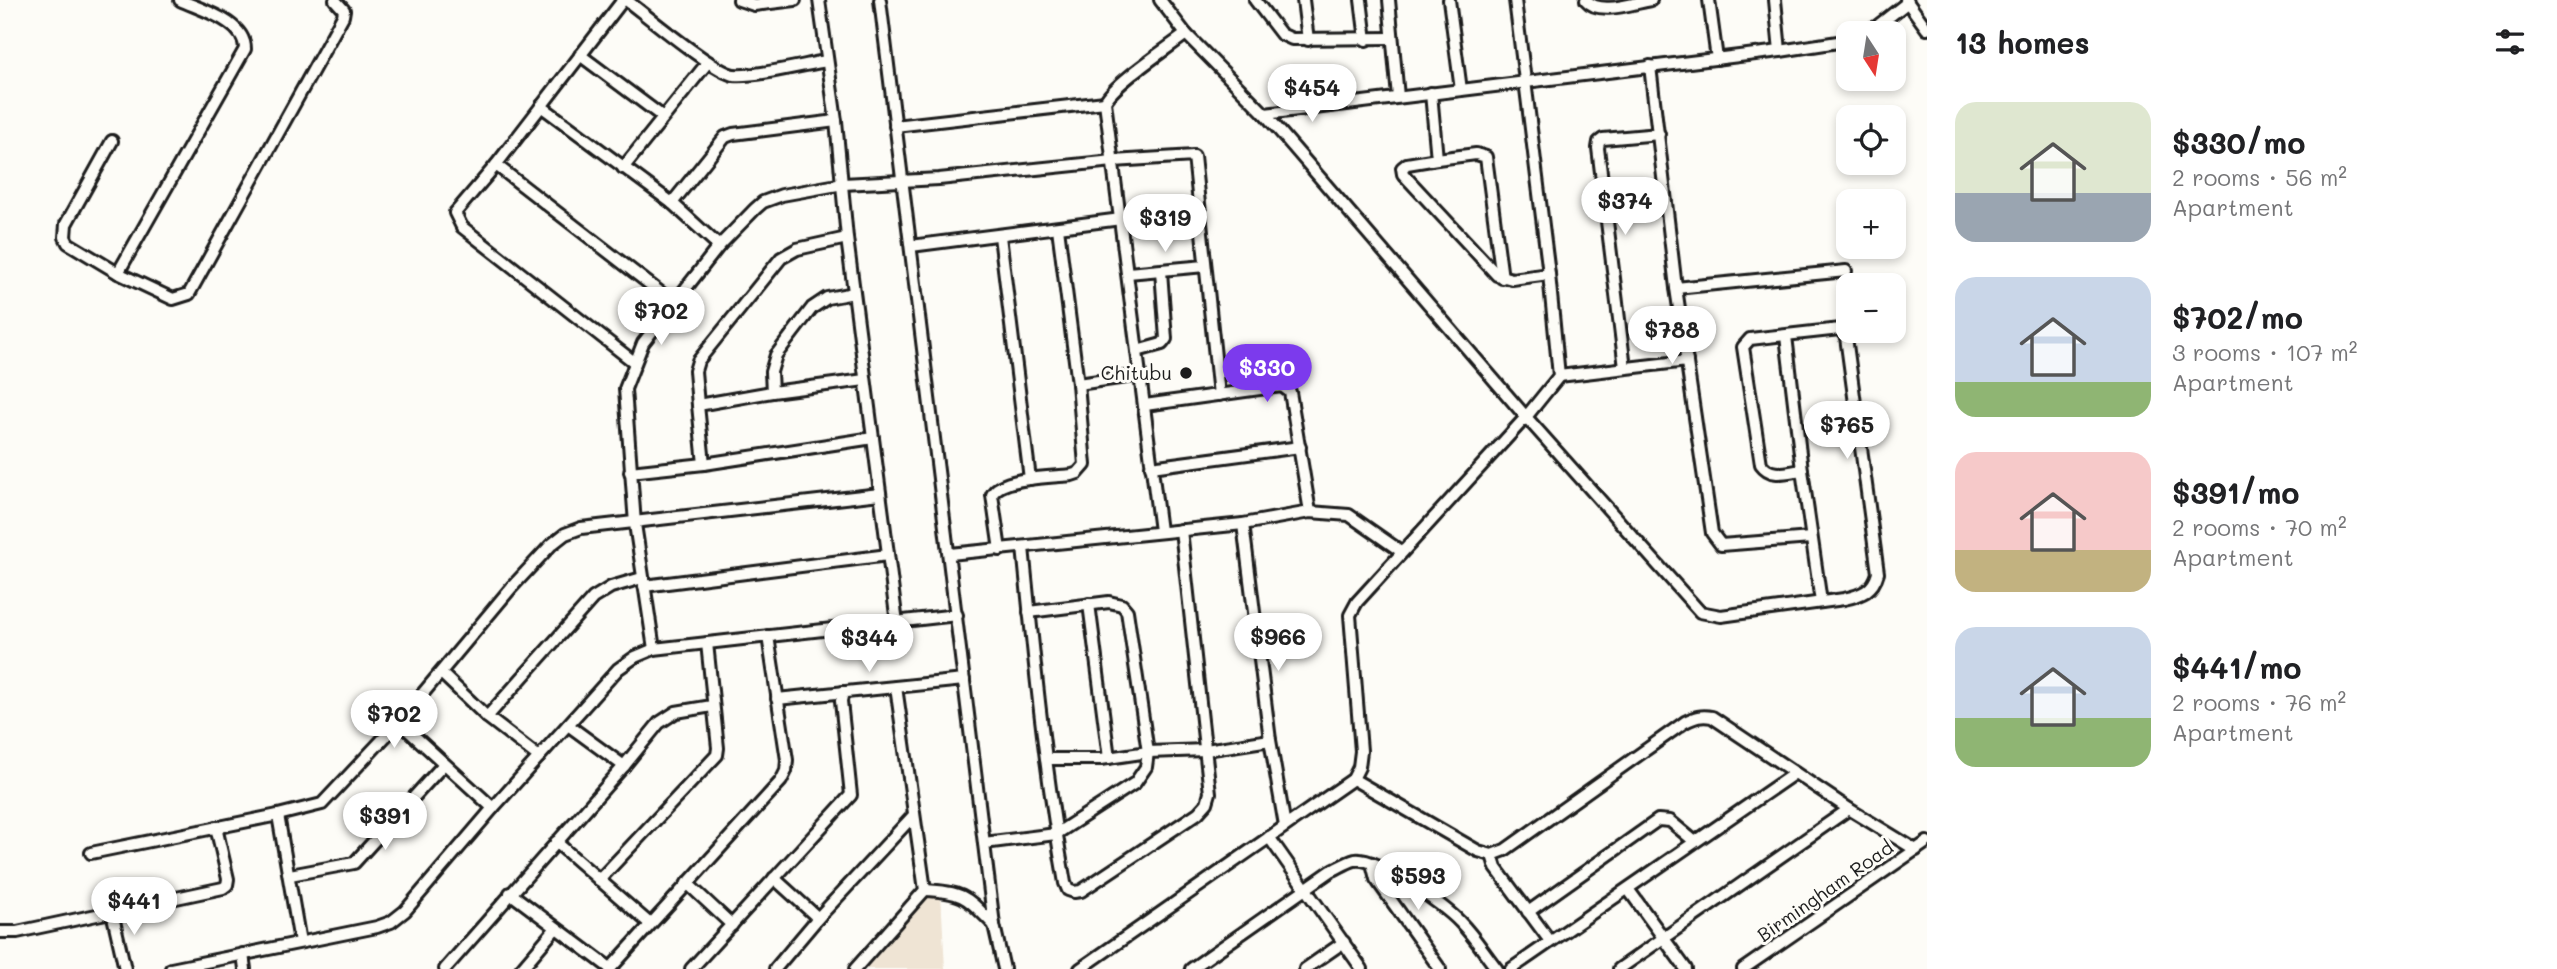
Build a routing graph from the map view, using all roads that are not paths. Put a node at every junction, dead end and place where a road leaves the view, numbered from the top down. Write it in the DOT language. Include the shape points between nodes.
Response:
graph roads {
  1 [pos="180,0"];
  2 [pos="335,0"];
  3 [pos="624,0"];
  4 [pos="739,0"];
  5 [pos="795,0"];
  6 [pos="819,0"];
  7 [pos="880,0"];
  8 [pos="1160,0"];
  9 [pos="1255,0"];
  10 [pos="1303,0"];
  11 [pos="1361,0"];
  12 [pos="1388,0"];
  13 [pos="1449,0"];
  14 [pos="1515,0"];
  15 [pos="1586,0"];
  16 [pos="1651,0"];
  17 [pos="1709,0"];
  18 [pos="1775,0"];
  19 [pos="1907,1"];
  20 [pos="1883,21"];
  21 [pos="1927,29"];
  22 [pos="1186,34"];
  23 [pos="1392,38"];
  24 [pos="1308,40"];
  25 [pos="1366,40"];
  26 [pos="1836,42"];
  27 [pos="1780,51"];
  28 [pos="580,55"];
  29 [pos="1717,59"];
  30 [pos="826,61"];
  31 [pos="708,62"];
  32 [pos="1650,66"];
  33 [pos="1525,81"];
  34 [pos="1461,90"];
  35 [pos="1431,93"];
  36 [pos="1398,97"];
  37 [pos="1105,102"];
  38 [pos="541,106"];
  39 [pos="1265,114"];
  40 [pos="663,117"];
  41 [pos="836,121"];
  42 [pos="895,125"];
  43 [pos="1659,134"];
  44 [pos="112,141"];
  45 [pos="1437,159"];
  46 [pos="1113,161"];
  47 [pos="496,165"];
  48 [pos="623,168"];
  49 [pos="903,180"];
  50 [pos="843,184"];
  51 [pos="672,203"];
  52 [pos="1121,219"];
  53 [pos="1058,228"];
  54 [pos="1000,236"];
  55 [pos="846,238"];
  56 [pos="719,246"];
  57 [pos="911,246"];
  58 [pos="1205,266"];
  59 [pos="1161,271"];
  60 [pos="1846,271"];
  61 [pos="118,272"];
  62 [pos="1128,273"];
  63 [pos="1549,274"];
  64 [pos="1502,278"];
  65 [pos="1676,288"];
  66 [pos="854,293"];
  67 [pos="674,303"];
  68 [pos="1786,336"];
  69 [pos="1137,351"];
  70 [pos="1687,361"];
  71 [pos="634,362"];
  72 [pos="1625,368"];
  73 [pos="1140,375"];
  74 [pos="1559,376"];
  75 [pos="865,380"];
  76 [pos="1078,384"];
  77 [pos="772,392"];
  78 [pos="1219,395"];
  79 [pos="698,405"];
  80 [pos="1145,405"];
  81 [pos="1526,417"];
  82 [pos="873,438"];
  83 [pos="1300,447"];
  84 [pos="704,464"];
  85 [pos="1151,467"];
  86 [pos="1802,470"];
  87 [pos="630,472"];
  88 [pos="1030,479"];
  89 [pos="880,494"];
  90 [pos="1310,512"];
  91 [pos="635,524"];
  92 [pos="1243,524"];
  93 [pos="1181,530"];
  94 [pos="1160,531"];
  95 [pos="1811,538"];
  96 [pos="1023,547"];
  97 [pos="1000,550"];
  98 [pos="1402,552"];
  99 [pos="950,554"];
  100 [pos="888,555"];
  101 [pos="643,582"];
  102 [pos="1821,602"];
  103 [pos="1089,604"];
  104 [pos="1030,612"];
  105 [pos="957,615"];
  106 [pos="897,623"];
  107 [pos="768,636"];
  108 [pos="707,643"];
  109 [pos="654,649"];
  110 [pos="441,673"];
  111 [pos="964,680"];
  112 [pos="896,687"];
  113 [pos="843,692"];
  114 [pos="777,699"];
  115 [pos="712,706"];
  116 [pos="487,717"];
  117 [pos="399,722"];
  118 [pos="568,725"];
  119 [pos="1270,740"];
  120 [pos="1206,750"];
  121 [pos="1148,752"];
  122 [pos="539,757"];
  123 [pos="1109,758"];
  124 [pos="1046,759"];
  125 [pos="444,764"];
  126 [pos="624,766"];
  127 [pos="1795,773"];
  128 [pos="1353,779"];
  129 [pos="493,808"];
  130 [pos="1849,809"];
  131 [pos="278,815"];
  132 [pos="914,816"];
  133 [pos="1285,826"];
  134 [pos="216,827"];
  135 [pos="1056,834"];
  136 [pos="1269,837"];
  137 [pos="1694,841"];
  138 [pos="556,842"];
  139 [pos="1927,842"];
  140 [pos="984,843"];
  141 [pos="1916,850"];
  142 [pos="91,853"];
  143 [pos="1492,855"];
  144 [pos="1372,863"];
  145 [pos="289,875"];
  146 [pos="774,878"];
  147 [pos="599,880"];
  148 [pos="687,883"];
  149 [pos="1306,889"];
  150 [pos="1628,889"];
  151 [pos="925,890"];
  152 [pos="510,892"];
  153 [pos="112,912"];
  154 [pos="1528,912"];
  155 [pos="818,918"];
  156 [pos="650,924"];
  157 [pos="732,925"];
  158 [pos="994,925"];
  159 [pos="556,928"];
  160 [pos="0,932"];
  161 [pos="1663,938"];
  162 [pos="1550,941"];
  163 [pos="300,942"];
  164 [pos="1344,942"];
  165 [pos="243,954"];
  166 [pos="1087,967"];
  167 [pos="187,968"];
  168 [pos="125,969"];
  169 [pos="171,969"];
  170 [pos="245,969"];
  171 [pos="445,969"];
  172 [pos="521,969"];
  173 [pos="610,969"];
  174 [pos="691,969"];
  175 [pos="775,969"];
  176 [pos="855,969"];
  177 [pos="1004,969"];
  178 [pos="1191,969"];
  179 [pos="1305,969"];
  180 [pos="1363,969"];
  181 [pos="1440,969"];
  182 [pos="1497,969"];
  183 [pos="1511,969"];
  184 [pos="1619,969"];
  185 [pos="1686,969"];
  186 [pos="1743,969"];
  1 -- 61 [label="street" via="234,26 245,49"];
  2 -- 61 [label="street" via="344,16 188,294 173,299"];
  3 -- 28 [label="street"];
  3 -- 31 [label="street"];
  4 -- 5 [label="street" via="754,5"];
  6 -- 30 [label="street"];
  7 -- 42 [label="street"];
  8 -- 22 [label="street"];
  9 -- 24 [label="street" via="1281,34"];
  10 -- 24 [label="street"];
  11 -- 25 [label="street"];
  12 -- 23 [label="street"];
  13 -- 34 [label="street"];
  14 -- 33 [label="street"];
  15 -- 16 [label="street" via="1603,8"];
  17 -- 29 [label="street"];
  18 -- 27 [label="street"];
  19 -- 20 [label="street"];
  19 -- 21 [label="street"];
  22 -- 37 [label="street"];
  22 -- 39 [label="street"];
  23 -- 25 [label="street"];
  23 -- 36 [label="street"];
  24 -- 25 [label="street"];
  26 -- 27 [label="street"];
  27 -- 29 [label="street"];
  28 -- 38 [label="street"];
  28 -- 40 [label="street"];
  29 -- 32 [label="street"];
  30 -- 31 [label="street" via="737,75"];
  30 -- 41 [label="street"];
  31 -- 40 [label="street"];
  32 -- 33 [label="street"];
  32 -- 43 [label="street"];
  33 -- 34 [label="street"];
  33 -- 63 [label="street"];
  34 -- 35 [label="street"];
  35 -- 36 [label="street"];
  35 -- 45 [label="street"];
  36 -- 39 [label="street"];
  37 -- 42 [label="street"];
  37 -- 46 [label="street"];
  38 -- 47 [label="street"];
  38 -- 48 [label="street"];
  39 -- 81 [label="street"];
  40 -- 48 [label="street"];
  41 -- 50 [label="street"];
  41 -- 51 [label="street" via="725,137"];
  42 -- 49 [label="street"];
  43 -- 65 [label="street"];
  43 -- 72 [label="street" via="1603,139 1598,148"];
  44 -- 61 [label="street" via="66,224 65,237"];
  45 -- 64 [label="street" via="1486,157"];
  45 -- 64 [label="street" via="1407,164 1403,174"];
  46 -- 49 [label="street"];
  46 -- 52 [label="street"];
  46 -- 58 [label="street" via="1194,156"];
  47 -- 67 [label="street"];
  47 -- 71 [label="street" via="454,213 458,223"];
  48 -- 51 [label="street"];
  49 -- 50 [label="street"];
  49 -- 57 [label="street"];
  50 -- 55 [label="street"];
  50 -- 56 [label="street" via="763,202"];
  51 -- 56 [label="street"];
  52 -- 53 [label="street"];
  52 -- 62 [label="street"];
  53 -- 54 [label="street"];
  53 -- 76 [label="street"];
  54 -- 57 [label="street"];
  54 -- 88 [label="street"];
  55 -- 66 [label="street"];
  55 -- 79 [label="street" via="797,248 781,258 698,361"];
  56 -- 67 [label="street"];
  57 -- 99 [label="street"];
  58 -- 59 [label="street"];
  58 -- 78 [label="street"];
  59 -- 62 [label="street"];
  59 -- 69 [label="street" via="1166,339"];
  60 -- 65 [label="street"];
  62 -- 69 [label="street"];
  63 -- 64 [label="street"];
  63 -- 74 [label="street"];
  65 -- 70 [label="street"];
  66 -- 75 [label="street"];
  66 -- 77 [label="street" via="827,298 812,308 776,355"];
  67 -- 71 [label="street"];
  68 -- 86 [label="street"];
  68 -- 86 [label="street" via="1750,339 1743,351 1761,464 1773,474"];
  68 -- 102 [label="street" via="1839,329 1846,337 1878,573 1870,589 1860,596"];
  69 -- 73 [label="street"];
  70 -- 72 [label="street"];
  70 -- 95 [label="street" via="1717,542"];
  71 -- 87 [label="street" via="625,389"];
  72 -- 74 [label="street"];
  73 -- 76 [label="street"];
  73 -- 80 [label="street"];
  74 -- 81 [label="street"];
  75 -- 77 [label="street"];
  75 -- 82 [label="street"];
  76 -- 88 [label="street" via="1085,466 1078,474"];
  77 -- 79 [label="street"];
  78 -- 80 [label="street"];
  78 -- 83 [label="street" via="1287,388"];
  79 -- 84 [label="street"];
  80 -- 85 [label="street"];
  81 -- 98 [label="street"];
  81 -- 102 [label="street" via="1700,612 1721,616"];
  82 -- 84 [label="street"];
  82 -- 89 [label="street"];
  83 -- 85 [label="street"];
  83 -- 90 [label="street"];
  84 -- 87 [label="street"];
  85 -- 94 [label="street"];
  86 -- 95 [label="street"];
  87 -- 91 [label="street"];
  88 -- 97 [label="street" via="1005,484 992,495"];
  89 -- 91 [label="street"];
  89 -- 100 [label="street"];
  90 -- 92 [label="street"];
  90 -- 98 [label="street" via="1349,515"];
  91 -- 101 [label="street"];
  91 -- 110 [label="street" via="581,528 565,534 511,588"];
  92 -- 93 [label="street"];
  92 -- 119 [label="street"];
  93 -- 94 [label="street"];
  93 -- 120 [label="street"];
  94 -- 96 [label="street"];
  95 -- 102 [label="street"];
  96 -- 97 [label="street"];
  96 -- 104 [label="street"];
  97 -- 99 [label="street"];
  98 -- 128 [label="street" via="1350,615 1361,751"];
  99 -- 105 [label="street"];
  100 -- 101 [label="street"];
  100 -- 106 [label="street"];
  101 -- 109 [label="street"];
  101 -- 116 [label="street" via="611,587 593,598"];
  103 -- 104 [label="street"];
  103 -- 121 [label="street" via="1116,602 1127,611"];
  103 -- 123 [label="street"];
  104 -- 124 [label="street"];
  105 -- 106 [label="street"];
  105 -- 111 [label="street"];
  106 -- 107 [label="street"];
  107 -- 108 [label="street"];
  107 -- 114 [label="street"];
  108 -- 109 [label="street"];
  108 -- 115 [label="street"];
  109 -- 118 [label="street" via="618,669"];
  110 -- 116 [label="street"];
  110 -- 117 [label="street"];
  111 -- 112 [label="street"];
  111 -- 140 [label="street"];
  112 -- 113 [label="street"];
  112 -- 132 [label="street"];
  113 -- 114 [label="street"];
  113 -- 146 [label="street" via="851,795"];
  114 -- 148 [label="street" via="786,771"];
  115 -- 126 [label="street" via="669,715"];
  115 -- 147 [label="street" via="717,755"];
  116 -- 122 [label="street"];
  117 -- 125 [label="street"];
  117 -- 131 [label="street" via="321,804"];
  118 -- 122 [label="street"];
  118 -- 126 [label="street"];
  119 -- 120 [label="street"];
  119 -- 133 [label="street"];
  120 -- 121 [label="street"];
  120 -- 135 [label="street" via="1207,803 1081,891 1068,890"];
  121 -- 123 [label="street"];
  121 -- 135 [label="street" via="1146,767 1135,783"];
  122 -- 129 [label="street"];
  123 -- 124 [label="street"];
  124 -- 135 [label="street"];
  125 -- 129 [label="street"];
  125 -- 145 [label="street" via="354,863"];
  126 -- 138 [label="street"];
  127 -- 130 [label="street"];
  127 -- 137 [label="street"];
  127 -- 143 [label="street" via="1712,717 1697,716"];
  128 -- 133 [label="street"];
  128 -- 143 [label="street"];
  129 -- 163 [label="street" via="391,922"];
  130 -- 141 [label="street"];
  130 -- 161 [label="street"];
  131 -- 134 [label="street"];
  131 -- 145 [label="street"];
  132 -- 151 [label="street"];
  132 -- 155 [label="street"];
  133 -- 136 [label="street"];
  134 -- 142 [label="street"];
  134 -- 153 [label="street" via="227,885"];
  135 -- 140 [label="street"];
  136 -- 149 [label="street"];
  136 -- 166 [label="street"];
  137 -- 150 [label="street"];
  137 -- 154 [label="street" via="1670,821 1658,820"];
  138 -- 147 [label="street"];
  138 -- 152 [label="street"];
  139 -- 141 [label="street, Birmingham Road"];
  140 -- 158 [label="street"];
  141 -- 186 [label="street, Birmingham Road"];
  143 -- 154 [label="street" via="1496,868"];
  144 -- 149 [label="street" via="1355,860"];
  144 -- 181 [label="street" via="1376,879"];
  144 -- 182 [label="street" via="1407,881 1461,922"];
  145 -- 163 [label="street"];
  146 -- 155 [label="street"];
  146 -- 157 [label="street"];
  147 -- 156 [label="street"];
  148 -- 156 [label="street"];
  148 -- 157 [label="street"];
  149 -- 164 [label="street"];
  149 -- 178 [label="street"];
  150 -- 161 [label="street"];
  150 -- 162 [label="street"];
  151 -- 158 [label="street" via="964,895"];
  151 -- 176 [label="street"];
  152 -- 159 [label="street"];
  152 -- 171 [label="street"];
  153 -- 160 [label="street"];
  153 -- 168 [label="street"];
  154 -- 162 [label="street"];
  155 -- 175 [label="street"];
  156 -- 173 [label="street"];
  157 -- 174 [label="street"];
  158 -- 177 [label="street"];
  159 -- 172 [label="street"];
  159 -- 173 [label="street"];
  161 -- 184 [label="street"];
  161 -- 185 [label="street"];
  162 -- 183 [label="street"];
  163 -- 165 [label="street"];
  164 -- 179 [label="street"];
  164 -- 180 [label="street"];
  165 -- 167 [label="street"];
  165 -- 170 [label="street"];
  167 -- 169 [label="street"];
}
